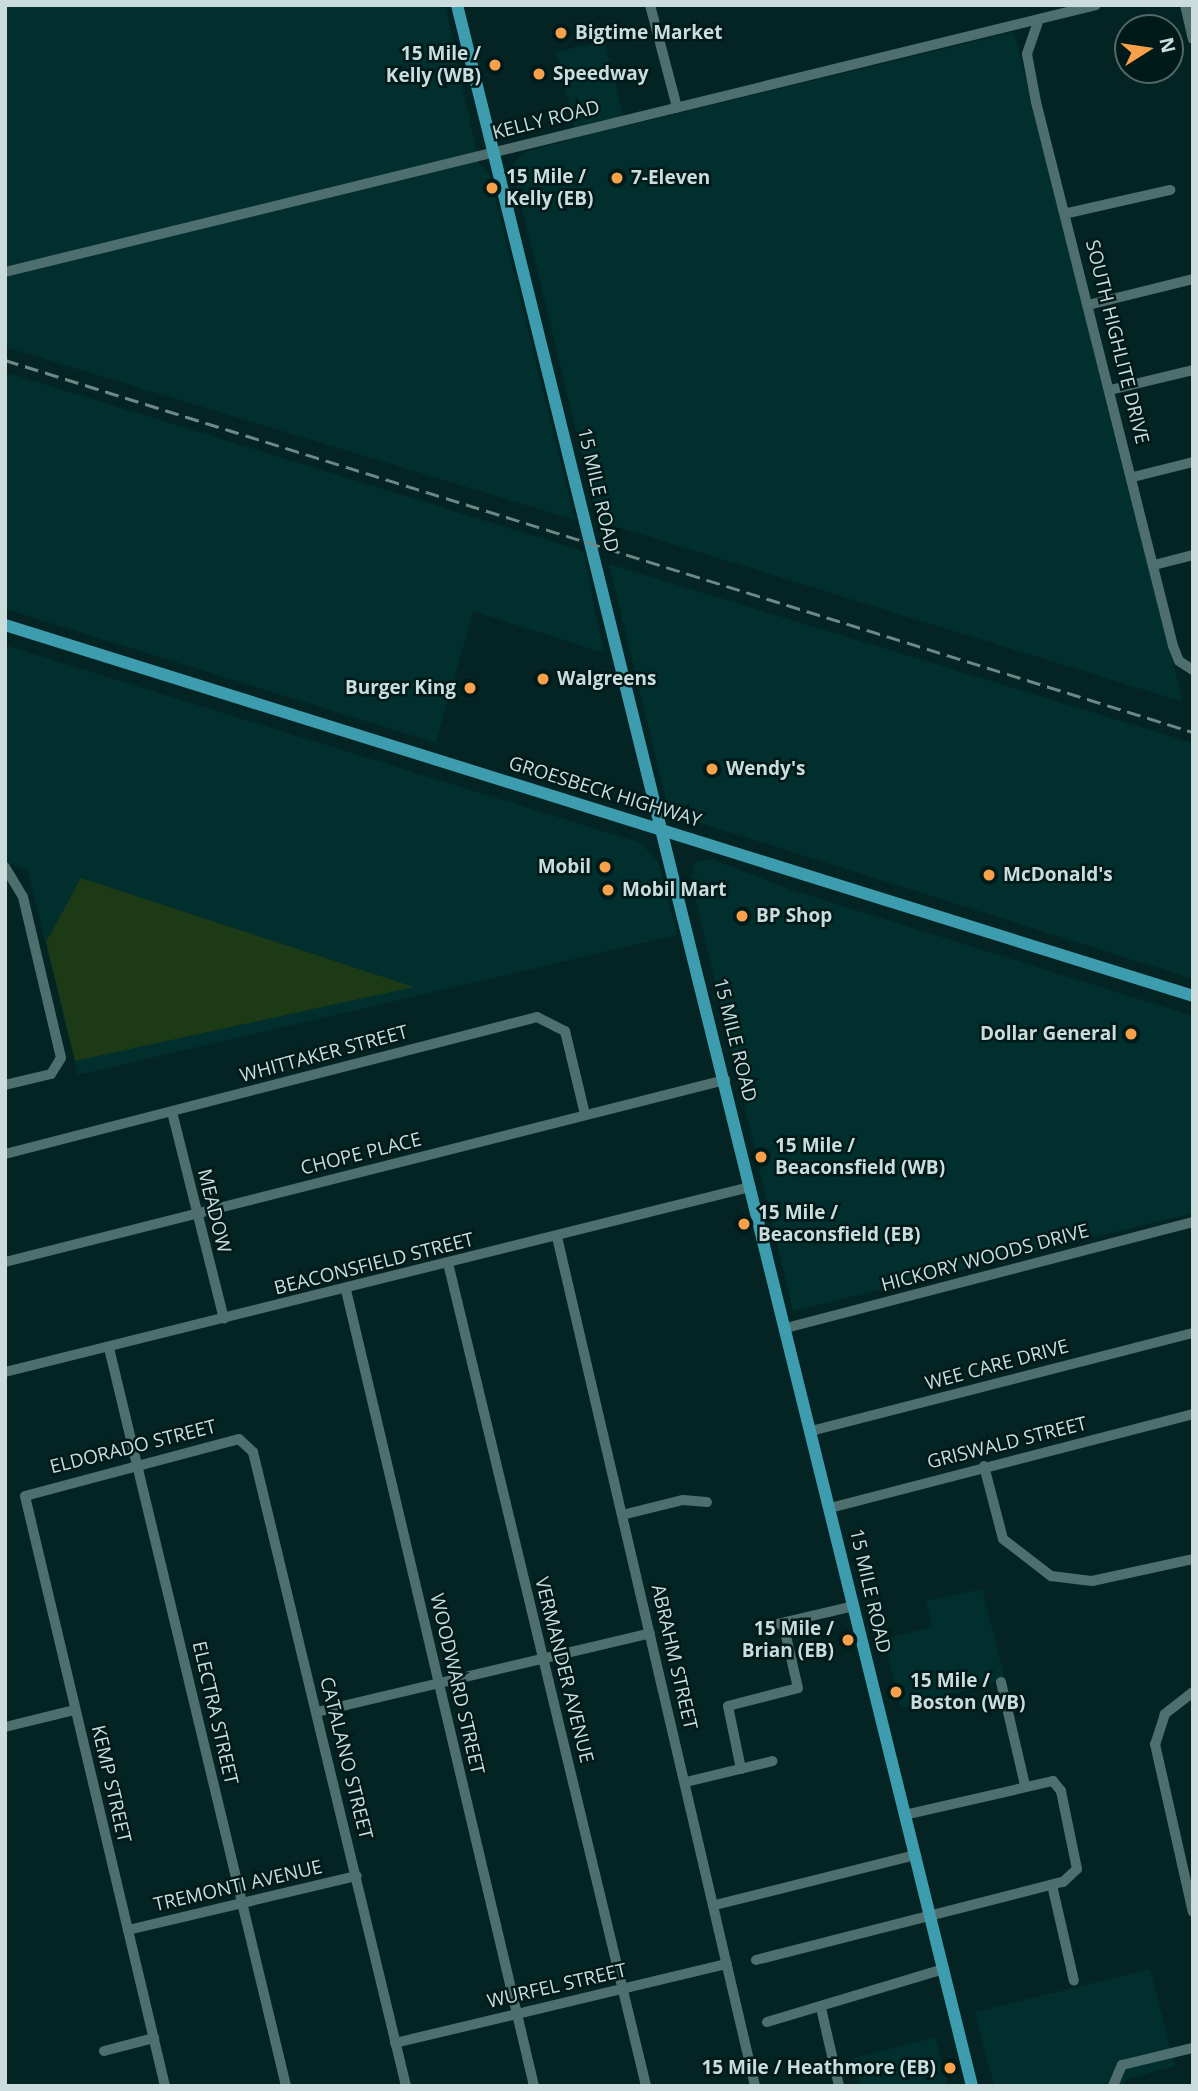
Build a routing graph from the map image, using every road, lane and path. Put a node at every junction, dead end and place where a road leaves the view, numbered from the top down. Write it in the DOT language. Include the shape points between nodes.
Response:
graph roads {
  1 [pos="457,5"];
  2 [pos="650,5"];
  3 [pos="1096,5"];
  4 [pos="1185,5"];
  5 [pos="1082,7"];
  6 [pos="1039,19"];
  7 [pos="1193,39"];
  8 [pos="677,107"];
  9 [pos="496,151"];
  10 [pos="1170,190"];
  11 [pos="1068,213"];
  12 [pos="5,272"];
  13 [pos="1193,279"];
  14 [pos="1088,305"];
  15 [pos="1193,370"];
  16 [pos="1110,390"];
  17 [pos="1193,463"];
  18 [pos="1133,477"];
  19 [pos="1193,555"];
  20 [pos="1154,565"];
  21 [pos="5,625"];
  22 [pos="1193,670"];
  23 [pos="660,828"];
  24 [pos="5,867"];
  25 [pos="1193,996"];
  26 [pos="725,1080"];
  27 [pos="5,1085"];
  28 [pos="172,1112"];
  29 [pos="585,1114"];
  30 [pos="5,1154"];
  31 [pos="750,1187"];
  32 [pos="196,1214"];
  33 [pos="1193,1222"];
  34 [pos="557,1237"];
  35 [pos="5,1262"];
  36 [pos="448,1263"];
  37 [pos="346,1290"];
  38 [pos="224,1319"];
  39 [pos="786,1328"];
  40 [pos="1193,1333"];
  41 [pos="109,1348"];
  42 [pos="5,1373"];
  43 [pos="1193,1414"];
  44 [pos="811,1431"];
  45 [pos="246,1441"];
  46 [pos="138,1464"];
  47 [pos="984,1466"];
  48 [pos="28,1491"];
  49 [pos="707,1502"];
  50 [pos="830,1508"];
  51 [pos="622,1515"];
  52 [pos="1193,1559"];
  53 [pos="854,1606"];
  54 [pos="783,1623"];
  55 [pos="764,1627"];
  56 [pos="650,1633"];
  57 [pos="543,1660"];
  58 [pos="1000,1682"];
  59 [pos="439,1683"];
  60 [pos="1193,1692"];
  61 [pos="75,1710"];
  62 [pos="317,1712"];
  63 [pos="5,1727"];
  64 [pos="773,1761"];
  65 [pos="741,1769"];
  66 [pos="686,1782"];
  67 [pos="1025,1785"];
  68 [pos="905,1815"];
  69 [pos="916,1855"];
  70 [pos="357,1876"];
  71 [pos="1052,1885"];
  72 [pos="242,1903"];
  73 [pos="715,1905"];
  74 [pos="1193,1912"];
  75 [pos="930,1916"];
  76 [pos="128,1930"];
  77 [pos="756,1959"];
  78 [pos="727,1964"];
  79 [pos="944,1969"];
  80 [pos="1074,1981"];
  81 [pos="623,1989"];
  82 [pos="821,2008"];
  83 [pos="518,2014"];
  84 [pos="767,2022"];
  85 [pos="154,2038"];
  86 [pos="395,2043"];
  87 [pos="1193,2048"];
  88 [pos="104,2051"];
  89 [pos="165,2086"];
  90 [pos="286,2086"];
  91 [pos="406,2086"];
  92 [pos="534,2086"];
  93 [pos="646,2086"];
  94 [pos="755,2086"];
  95 [pos="839,2086"];
  96 [pos="972,2086"];
  97 [pos="1113,2086"];
  1 -- 9 [label="main road, 15 MILE ROAD"];
  2 -- 8 [label="street"];
  3 -- 5 [label="street, KELLY ROAD"];
  4 -- 7 [label="street"];
  5 -- 6 [label="street, KELLY ROAD"];
  6 -- 8 [label="street, KELLY ROAD"];
  6 -- 11 [label="street, SOUTH HIGHLITE DRIVE" via="1029,36 1028,70"];
  8 -- 9 [label="street, KELLY ROAD"];
  9 -- 12 [label="street, KELLY ROAD"];
  9 -- 23 [label="main road, 15 MILE ROAD"];
  10 -- 11 [label="street"];
  11 -- 14 [label="street, SOUTH HIGHLITE DRIVE"];
  13 -- 14 [label="street"];
  14 -- 16 [label="street, SOUTH HIGHLITE DRIVE"];
  15 -- 16 [label="street"];
  16 -- 18 [label="street, SOUTH HIGHLITE DRIVE"];
  17 -- 18 [label="street"];
  18 -- 20 [label="street, SOUTH HIGHLITE DRIVE"];
  19 -- 20 [label="street"];
  20 -- 22 [label="street, SOUTH HIGHLITE DRIVE" via="1173,646 1179,661"];
  21 -- 23 [label="main road, GROESBECK HIGHWAY"];
  23 -- 25 [label="main road, GROESBECK HIGHWAY"];
  23 -- 26 [label="main road, 15 MILE ROAD"];
  24 -- 27 [label="street" via="23,897 61,1058 51,1074"];
  26 -- 29 [label="street, CHOPE PLACE"];
  26 -- 31 [label="main road, 15 MILE ROAD"];
  28 -- 29 [label="street, WHITTAKER STREET" via="537,1017 565,1031"];
  28 -- 30 [label="street, WHITTAKER STREET"];
  28 -- 32 [label="street, MEADOW"];
  29 -- 32 [label="street, CHOPE PLACE"];
  31 -- 34 [label="street, BEACONSFIELD STREET"];
  31 -- 39 [label="main road, 15 MILE ROAD"];
  32 -- 35 [label="street, CHOPE PLACE"];
  32 -- 38 [label="street, MEADOW"];
  33 -- 39 [label="street, HICKORY WOODS DRIVE"];
  34 -- 36 [label="street, BEACONSFIELD STREET"];
  34 -- 51 [label="street, ABRAHM STREET"];
  36 -- 37 [label="street, BEACONSFIELD STREET"];
  36 -- 57 [label="street, VERMANDER AVENUE"];
  37 -- 38 [label="street, BEACONSFIELD STREET"];
  37 -- 59 [label="street, WOODWARD STREET"];
  38 -- 41 [label="street, BEACONSFIELD STREET"];
  39 -- 44 [label="main road, 15 MILE ROAD"];
  40 -- 44 [label="street, WEE CARE DRIVE"];
  41 -- 42 [label="street, BEACONSFIELD STREET"];
  41 -- 46 [label="street, ELECTRA STREET"];
  43 -- 47 [label="street, GRISWALD STREET"];
  44 -- 50 [label="main road, 15 MILE ROAD"];
  45 -- 46 [label="street, ELDORADO STREET"];
  45 -- 62 [label="street, CATALANO STREET"];
  46 -- 48 [label="street, ELDORADO STREET"];
  46 -- 72 [label="street, ELECTRA STREET"];
  47 -- 50 [label="street, GRISWALD STREET"];
  47 -- 52 [label="street" via="1003,1539 1051,1576 1092,1581"];
  48 -- 61 [label="street, KEMP STREET"];
  49 -- 51 [label="street" via="683,1500"];
  50 -- 53 [label="main road, 15 MILE ROAD"];
  51 -- 56 [label="street, ABRAHM STREET"];
  53 -- 54 [label="street"];
  53 -- 68 [label="main road, 15 MILE ROAD"];
  54 -- 55 [label="street"];
  54 -- 65 [label="street" via="798,1688 728,1706"];
  56 -- 57 [label="street"];
  56 -- 66 [label="street, ABRAHM STREET"];
  57 -- 59 [label="street"];
  57 -- 81 [label="street, VERMANDER AVENUE"];
  58 -- 67 [label="street"];
  59 -- 62 [label="street"];
  59 -- 83 [label="street, WOODWARD STREET"];
  60 -- 74 [label="street" via="1165,1714 1155,1753"];
  61 -- 63 [label="street"];
  61 -- 76 [label="street, KEMP STREET"];
  62 -- 70 [label="street, CATALANO STREET"];
  64 -- 65 [label="street"];
  65 -- 66 [label="street"];
  66 -- 73 [label="street, ABRAHM STREET"];
  67 -- 68 [label="street"];
  67 -- 71 [label="street" via="1046,1779 1061,1791 1079,1864 1071,1878"];
  68 -- 69 [label="main road, 15 MILE ROAD"];
  69 -- 73 [label="street"];
  69 -- 75 [label="main road, 15 MILE ROAD"];
  70 -- 72 [label="street, TREMONTI AVENUE"];
  70 -- 86 [label="street, CATALANO STREET"];
  71 -- 75 [label="street"];
  71 -- 80 [label="street"];
  72 -- 76 [label="street, TREMONTI AVENUE"];
  72 -- 90 [label="street, ELECTRA STREET"];
  73 -- 78 [label="street, ABRAHM STREET"];
  75 -- 77 [label="street"];
  75 -- 79 [label="main road, 15 MILE ROAD"];
  76 -- 85 [label="street, KEMP STREET"];
  78 -- 81 [label="street, WURFEL STREET"];
  78 -- 94 [label="street, ABRAHM STREET"];
  79 -- 82 [label="street"];
  79 -- 96 [label="main road, 15 MILE ROAD"];
  81 -- 83 [label="street, WURFEL STREET"];
  81 -- 93 [label="street, VERMANDER AVENUE"];
  82 -- 84 [label="street"];
  82 -- 95 [label="street"];
  83 -- 86 [label="street, WURFEL STREET"];
  83 -- 92 [label="street, WOODWARD STREET"];
  85 -- 88 [label="street"];
  85 -- 89 [label="street, KEMP STREET"];
  86 -- 91 [label="street, CATALANO STREET"];
  87 -- 97 [label="street" via="1122,2064"];
}
